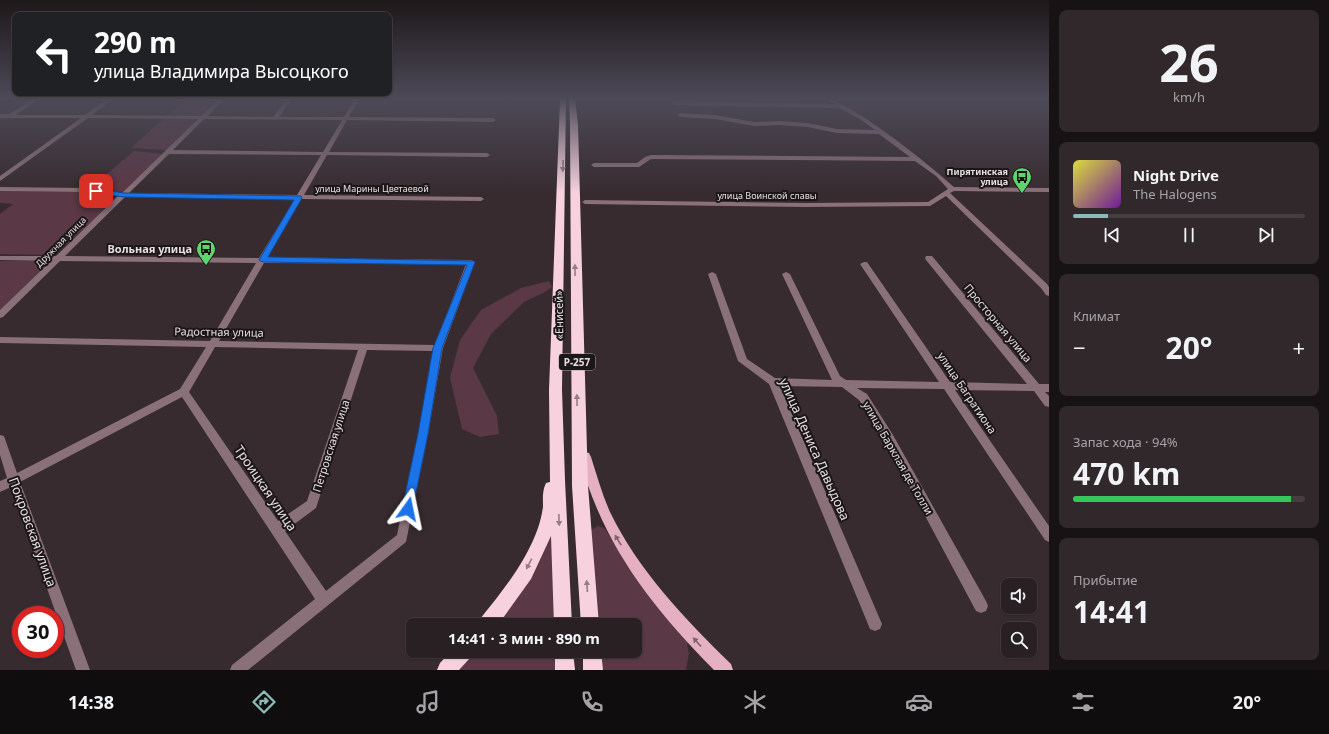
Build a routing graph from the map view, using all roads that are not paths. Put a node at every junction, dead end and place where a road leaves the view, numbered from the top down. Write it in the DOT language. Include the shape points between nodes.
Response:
graph roads {
  1 [pos="67,130"];
  2 [pos="190,130"];
  3 [pos="339,130"];
  4 [pos="564,130"];
  5 [pos="574,130"];
  6 [pos="834,130"];
  7 [pos="881,132"];
  8 [pos="168,152"];
  9 [pos="326,153"];
  10 [pos="487,155"];
  11 [pos="917,159"];
  12 [pos="594,165"];
  13 [pos="0,179"];
  14 [pos="0,188"];
  15 [pos="1049,190"];
  16 [pos="949,191"];
  17 [pos="124,195"];
  18 [pos="299,198"];
  19 [pos="481,199"];
  20 [pos="585,202"];
  21 [pos="0,258"];
  22 [pos="929,258"];
  23 [pos="58,259"];
  24 [pos="263,260"];
  25 [pos="864,264"];
  26 [pos="712,274"];
  27 [pos="786,274"];
  28 [pos="1049,293"];
  29 [pos="0,315"];
  30 [pos="0,340"];
  31 [pos="212,344"];
  32 [pos="364,346"];
  33 [pos="438,348"];
  34 [pos="773,382"];
  35 [pos="845,384"];
  36 [pos="948,386"];
  37 [pos="1036,388"];
  38 [pos="1049,388"];
  39 [pos="184,392"];
  40 [pos="1049,403"];
  41 [pos="578,423"];
  42 [pos="556,431"];
  43 [pos="0,439"];
  44 [pos="14,480"];
  45 [pos="0,487"];
  46 [pos="276,530"];
  47 [pos="1049,536"];
  48 [pos="324,600"];
  49 [pos="981,606"];
  50 [pos="491,618"];
  51 [pos="564,618"];
  52 [pos="589,618"];
  53 [pos="875,624"];
  54 [pos="457,658"];
  55 [pos="564,658"];
  56 [pos="592,658"];
  57 [pos="83,670"];
  58 [pos="238,670"];
  59 [pos="447,670"];
  60 [pos="565,670"];
  61 [pos="593,670"];
  62 [pos="725,670"];
  1 -- 13 [label="street"];
  2 -- 8 [label="street, Дружная улица"];
  3 -- 9 [label="street"];
  4 -- 42 [label="highway, «Енисей» / Р-257, one-way"];
  41 -- 5 [label="highway, «Енисей» / Р-257, one-way"];
  6 -- 7 [label="street"];
  7 -- 11 [label="street"];
  8 -- 9 [label="street"];
  8 -- 17 [label="street, Дружная улица"];
  9 -- 10 [label="street"];
  9 -- 18 [label="street"];
  11 -- 12 [label="street" via="651,157 639,165"];
  11 -- 16 [label="street" via="938,175"];
  14 -- 17 [label="street, улица Марины Цветаевой" via="84,190"];
  15 -- 16 [label="street"];
  16 -- 20 [label="street, улица Воинской славы" via="930,204"];
  16 -- 28 [label="street"];
  17 -- 18 [label="street, улица Марины Цветаевой"];
  17 -- 23 [label="street, Дружная улица"];
  18 -- 19 [label="street, улица Марины Цветаевой"];
  18 -- 24 [label="street"];
  21 -- 23 [label="street"];
  22 -- 37 [label="street, Просторная улица"];
  23 -- 24 [label="street"];
  23 -- 29 [label="street, Дружная улица"];
  24 -- 31 [label="street"];
  24 -- 33 [label="street" via="471,262"];
  25 -- 36 [label="street, улица Багратиона"];
  26 -- 34 [label="street, улица Дениса Давыдова" via="742,361"];
  27 -- 35 [label="street, улица Барклая де Толли" via="836,378"];
  30 -- 31 [label="street, Радостная улица"];
  31 -- 32 [label="street, Радостная улица"];
  31 -- 39 [label="street"];
  32 -- 33 [label="street, Радостная улица"];
  32 -- 46 [label="street, Петровская улица" via="312,504"];
  33 -- 48 [label="street" via="402,538"];
  34 -- 35 [label="street"];
  34 -- 53 [label="street, улица Дениса Давыдова"];
  35 -- 36 [label="street"];
  35 -- 49 [label="street, улица Барклая де Толли" via="863,398 885,432"];
  36 -- 37 [label="street"];
  36 -- 47 [label="street, улица Багратиона"];
  37 -- 38 [label="street"];
  37 -- 40 [label="street, Просторная улица"];
  39 -- 44 [label="street"];
  39 -- 46 [label="street, Троицкая улица"];
  52 -- 41 [label="highway, «Енисей» / Р-257, one-way"];
  62 -- 41 [label="main road, one-way" via="678,621 633,564 607,521 588,471"];
  42 -- 50 [label="highway, one-way" via="550,513 522,578"];
  42 -- 51 [label="highway, «Енисей» / Р-257, one-way"];
  43 -- 44 [label="street, Покровская улица"];
  44 -- 45 [label="street"];
  44 -- 57 [label="street, Покровская улица"];
  46 -- 48 [label="street, Троицкая улица"];
  48 -- 58 [label="street"];
  54 -- 59 [label="highway"];
  55 -- 60 [label="highway"];
  56 -- 61 [label="highway"];
}
